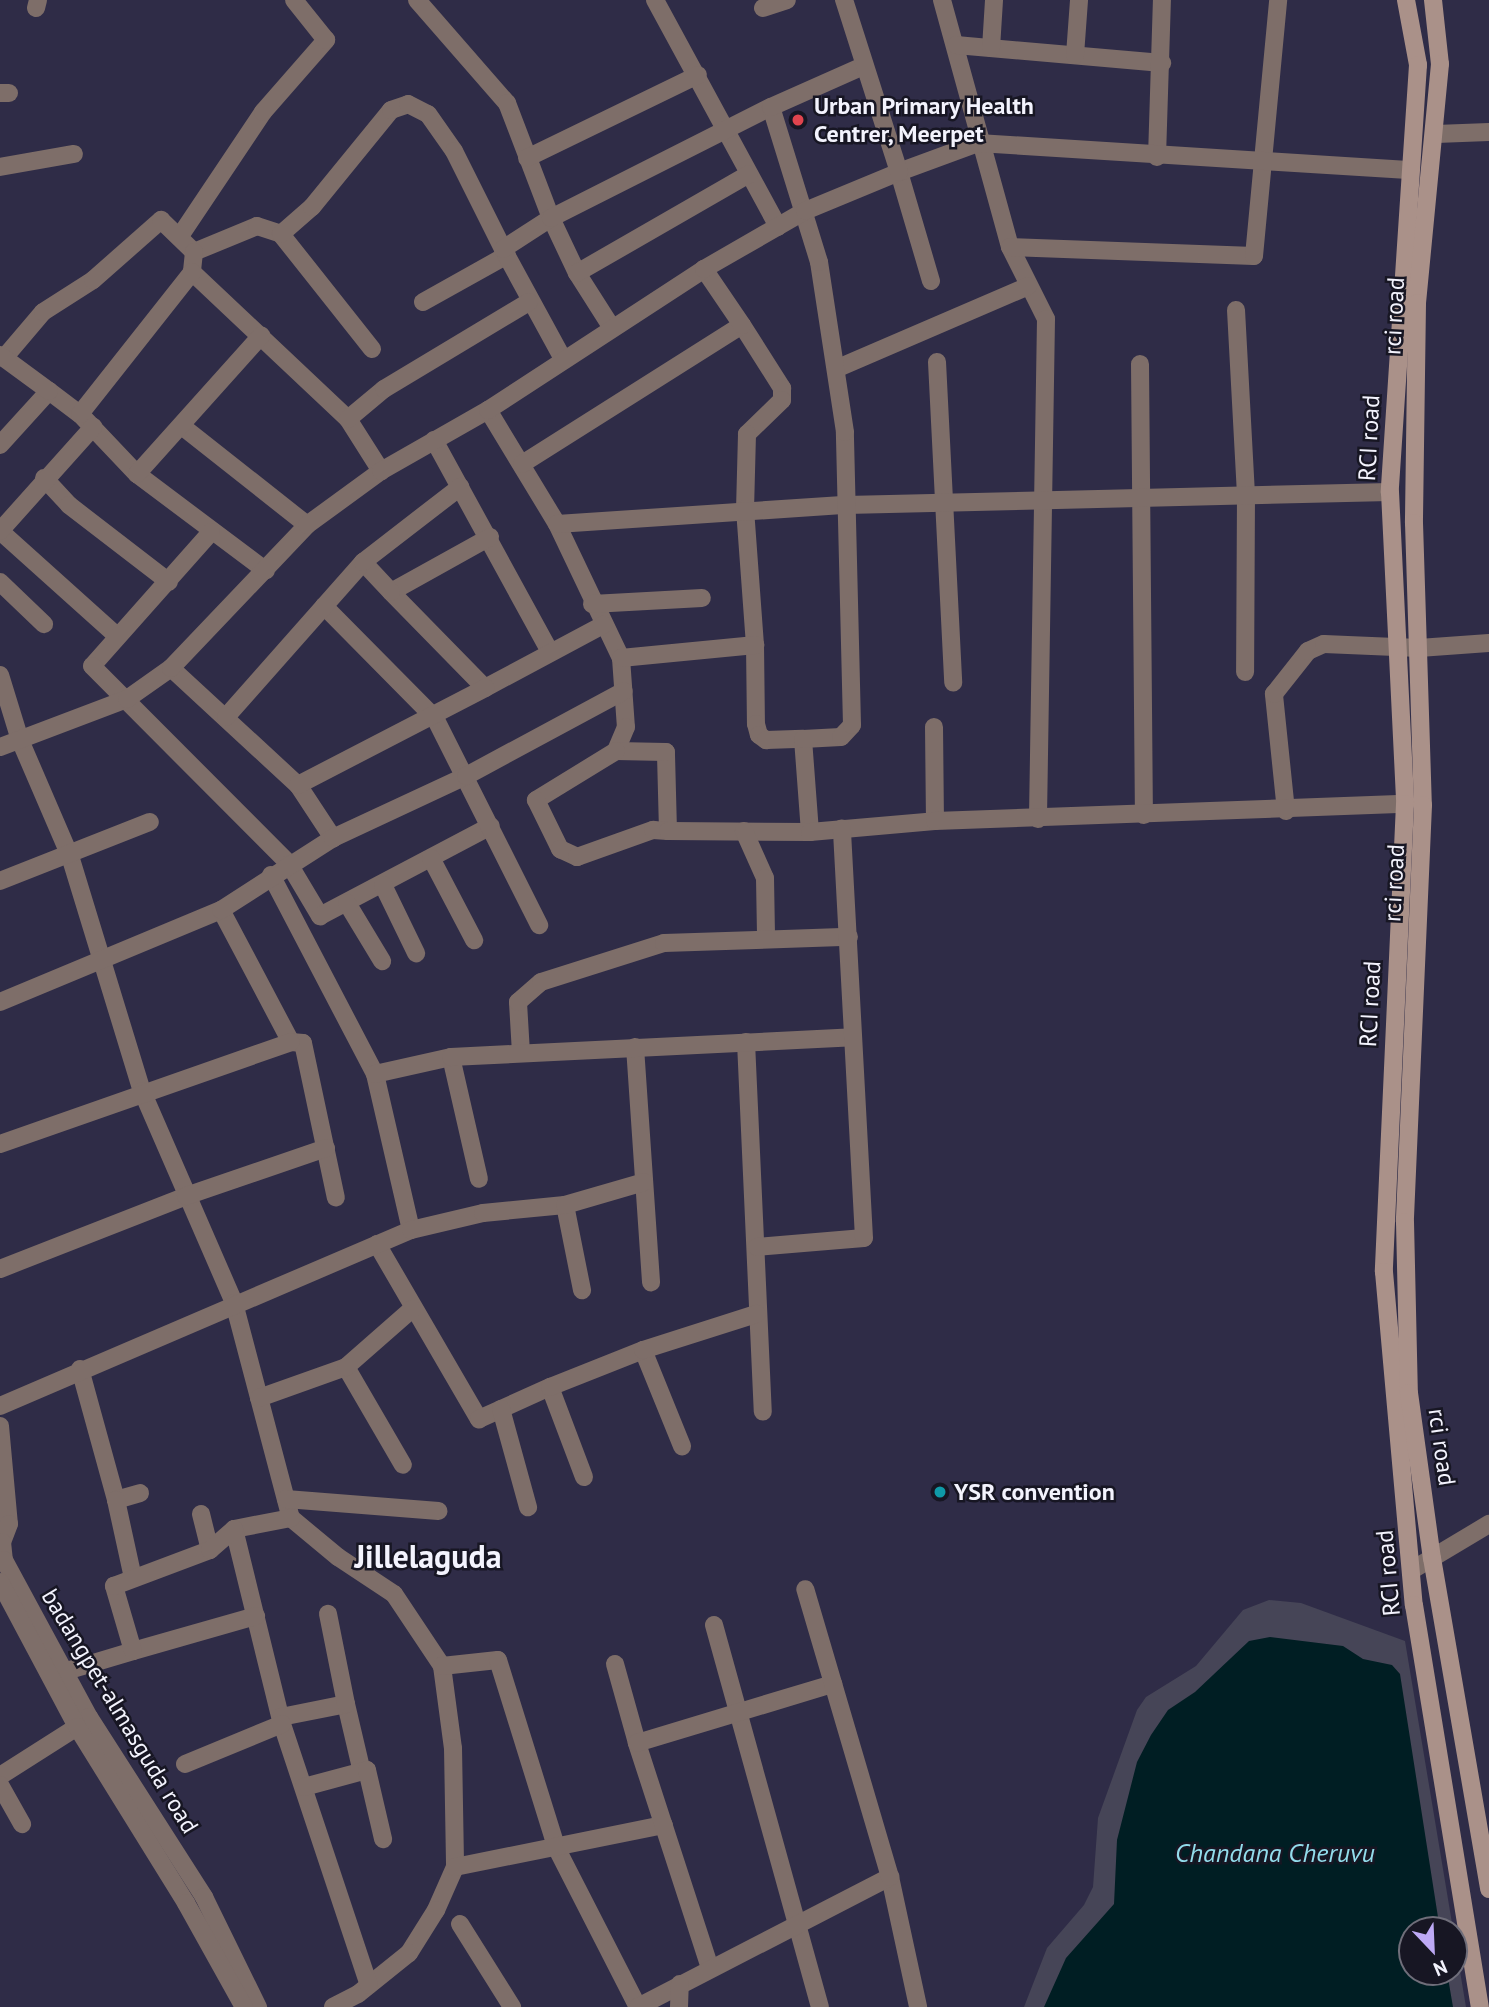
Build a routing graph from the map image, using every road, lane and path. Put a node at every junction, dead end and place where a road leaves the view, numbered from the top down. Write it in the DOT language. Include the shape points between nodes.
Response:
graph roads {
  1 [pos="294,0"];
  2 [pos="417,0"];
  3 [pos="655,0"];
  4 [pos="787,0"];
  5 [pos="844,0"];
  6 [pos="942,0"];
  7 [pos="994,0"];
  8 [pos="1079,0"];
  9 [pos="1162,0"];
  10 [pos="1278,0"];
  11 [pos="1406,0"];
  12 [pos="1433,0"];
  13 [pos="763,8"];
  14 [pos="956,45"];
  15 [pos="991,48"];
  16 [pos="1074,55"];
  17 [pos="1162,63"];
  18 [pos="863,66"];
  19 [pos="698,75"];
  20 [pos="771,107"];
  21 [pos="727,130"];
  22 [pos="1489,132"];
  23 [pos="1436,134"];
  24 [pos="978,143"];
  25 [pos="74,154"];
  26 [pos="1157,157"];
  27 [pos="527,158"];
  28 [pos="1264,161"];
  29 [pos="0,167"];
  30 [pos="1408,170"];
  31 [pos="899,172"];
  32 [pos="750,174"];
  33 [pos="805,211"];
  34 [pos="551,218"];
  35 [pos="778,227"];
  36 [pos="281,234"];
  37 [pos="180,236"];
  38 [pos="1010,247"];
  39 [pos="194,252"];
  40 [pos="505,252"];
  41 [pos="704,269"];
  42 [pos="192,272"];
  43 [pos="577,273"];
  44 [pos="930,281"];
  45 [pos="1028,286"];
  46 [pos="423,302"];
  47 [pos="529,302"];
  48 [pos="1236,310"];
  49 [pos="742,325"];
  50 [pos="612,328"];
  51 [pos="261,336"];
  52 [pos="372,349"];
  53 [pos="2,356"];
  54 [pos="563,359"];
  55 [pos="937,362"];
  56 [pos="1140,364"];
  57 [pos="838,368"];
  58 [pos="49,391"];
  59 [pos="488,410"];
  60 [pos="348,419"];
  61 [pos="87,421"];
  62 [pos="183,427"];
  63 [pos="434,440"];
  64 [pos="0,445"];
  65 [pos="522,464"];
  66 [pos="381,471"];
  67 [pos="137,474"];
  68 [pos="44,478"];
  69 [pos="460,487"];
  70 [pos="1390,492"];
  71 [pos="1140,495"];
  72 [pos="1246,495"];
  73 [pos="1040,501"];
  74 [pos="945,502"];
  75 [pos="846,505"];
  76 [pos="745,509"];
  77 [pos="557,524"];
  78 [pos="307,525"];
  79 [pos="0,531"];
  80 [pos="211,532"];
  81 [pos="489,537"];
  82 [pos="363,562"];
  83 [pos="266,571"];
  84 [pos="0,582"];
  85 [pos="169,582"];
  86 [pos="391,592"];
  87 [pos="702,597"];
  88 [pos="592,604"];
  89 [pos="324,606"];
  90 [pos="44,624"];
  91 [pos="603,625"];
  92 [pos="117,636"];
  93 [pos="1489,643"];
  94 [pos="755,645"];
  95 [pos="1397,648"];
  96 [pos="1419,648"];
  97 [pos="550,652"];
  98 [pos="621,658"];
  99 [pos="171,668"];
  100 [pos="1245,673"];
  101 [pos="0,675"];
  102 [pos="953,683"];
  103 [pos="485,688"];
  104 [pos="624,691"];
  105 [pos="127,699"];
  106 [pos="226,717"];
  107 [pos="435,718"];
  108 [pos="934,727"];
  109 [pos="803,739"];
  110 [pos="20,740"];
  111 [pos="0,747"];
  112 [pos="616,751"];
  113 [pos="466,776"];
  114 [pos="298,785"];
  115 [pos="1405,804"];
  116 [pos="1286,811"];
  117 [pos="1143,815"];
  118 [pos="1038,819"];
  119 [pos="934,821"];
  120 [pos="150,822"];
  121 [pos="491,826"];
  122 [pos="842,829"];
  123 [pos="668,831"];
  124 [pos="744,831"];
  125 [pos="810,831"];
  126 [pos="332,838"];
  127 [pos="70,856"];
  128 [pos="431,858"];
  129 [pos="289,864"];
  130 [pos="271,875"];
  131 [pos="0,881"];
  132 [pos="383,885"];
  133 [pos="347,903"];
  134 [pos="221,910"];
  135 [pos="539,925"];
  136 [pos="849,937"];
  137 [pos="766,938"];
  138 [pos="474,940"];
  139 [pos="416,953"];
  140 [pos="382,961"];
  141 [pos="101,962"];
  142 [pos="0,1002"];
  143 [pos="853,1037"];
  144 [pos="290,1042"];
  145 [pos="746,1042"];
  146 [pos="635,1047"];
  147 [pos="521,1053"];
  148 [pos="451,1057"];
  149 [pos="375,1074"];
  150 [pos="142,1091"];
  151 [pos="0,1144"];
  152 [pos="326,1148"];
  153 [pos="479,1179"];
  154 [pos="643,1182"];
  155 [pos="186,1196"];
  156 [pos="337,1198"];
  157 [pos="565,1205"];
  158 [pos="411,1230"];
  159 [pos="377,1244"];
  160 [pos="757,1247"];
  161 [pos="0,1269"];
  162 [pos="651,1282"];
  163 [pos="582,1290"];
  164 [pos="234,1303"];
  165 [pos="412,1309"];
  166 [pos="756,1314"];
  167 [pos="643,1350"];
  168 [pos="346,1367"];
  169 [pos="80,1369"];
  170 [pos="550,1387"];
  171 [pos="259,1398"];
  172 [pos="0,1406"];
  173 [pos="501,1409"];
  174 [pos="763,1412"];
  175 [pos="0,1426"];
  176 [pos="682,1446"];
  177 [pos="403,1465"];
  178 [pos="584,1477"];
  179 [pos="140,1493"];
  180 [pos="286,1499"];
  181 [pos="116,1500"];
  182 [pos="528,1507"];
  183 [pos="439,1511"];
  184 [pos="201,1514"];
  185 [pos="291,1518"];
  186 [pos="1489,1524"];
  187 [pos="233,1529"];
  188 [pos="1,1541"];
  189 [pos="210,1550"];
  190 [pos="1432,1558"];
  191 [pos="1412,1570"];
  192 [pos="133,1578"];
  193 [pos="0,1582"];
  194 [pos="805,1589"];
  195 [pos="328,1614"];
  196 [pos="256,1616"];
  197 [pos="715,1625"];
  198 [pos="133,1651"];
  199 [pos="615,1664"];
  200 [pos="442,1666"];
  201 [pos="63,1672"];
  202 [pos="833,1684"];
  203 [pos="346,1704"];
  204 [pos="738,1712"];
  205 [pos="282,1721"];
  206 [pos="77,1727"];
  207 [pos="637,1743"];
  208 [pos="185,1764"];
  209 [pos="362,1772"];
  210 [pos="0,1776"];
  211 [pos="0,1785"];
  212 [pos="303,1787"];
  213 [pos="22,1824"];
  214 [pos="664,1825"];
  215 [pos="383,1839"];
  216 [pos="557,1849"];
  217 [pos="455,1867"];
  218 [pos="890,1877"];
  219 [pos="1489,1889"];
  220 [pos="460,1924"];
  221 [pos="795,1925"];
  222 [pos="710,1968"];
  223 [pos="680,1984"];
  224 [pos="369,1985"];
  225 [pos="244,2007"];
  226 [pos="258,2007"];
  227 [pos="333,2007"];
  228 [pos="512,2007"];
  229 [pos="638,2007"];
  230 [pos="679,2007"];
  231 [pos="820,2007"];
  232 [pos="918,2007"];
  233 [pos="1480,2007"];
  1 -- 37 [label="street" via="326,40 263,112"];
  2 -- 27 [label="street" via="507,103"];
  3 -- 19 [label="street"];
  4 -- 13 [label="street"];
  5 -- 18 [label="street"];
  6 -- 14 [label="street"];
  7 -- 15 [label="street"];
  8 -- 16 [label="street"];
  9 -- 17 [label="street"];
  10 -- 28 [label="street"];
  11 -- 30 [label="main road, RCI road" via="1418,65"];
  12 -- 23 [label="main road, rci road" via="1440,64"];
  14 -- 15 [label="street"];
  14 -- 24 [label="street"];
  15 -- 16 [label="street"];
  16 -- 17 [label="street"];
  17 -- 26 [label="street"];
  18 -- 20 [label="street"];
  18 -- 31 [label="street"];
  19 -- 21 [label="street"];
  19 -- 27 [label="street"];
  20 -- 21 [label="street"];
  20 -- 33 [label="street"];
  21 -- 32 [label="street"];
  21 -- 34 [label="street"];
  22 -- 23 [label="street"];
  23 -- 96 [label="main road, rci road" via="1417,303 1413,523"];
  24 -- 26 [label="street"];
  24 -- 31 [label="street"];
  24 -- 38 [label="street"];
  25 -- 29 [label="street"];
  26 -- 28 [label="street"];
  27 -- 34 [label="street"];
  28 -- 30 [label="street"];
  28 -- 38 [label="street" via="1254,256"];
  30 -- 70 [label="main road, RCI road"];
  31 -- 33 [label="street"];
  31 -- 44 [label="street"];
  32 -- 35 [label="street"];
  32 -- 43 [label="street"];
  33 -- 35 [label="street"];
  33 -- 57 [label="street"];
  34 -- 40 [label="street"];
  34 -- 43 [label="street"];
  35 -- 41 [label="street"];
  36 -- 39 [label="street" via="257,226"];
  36 -- 40 [label="street" via="312,207 391,110 408,104 425,110 454,151"];
  36 -- 52 [label="street"];
  37 -- 39 [label="street"];
  37 -- 53 [label="street" via="162,220 93,280 43,312"];
  38 -- 45 [label="street"];
  39 -- 42 [label="street"];
  40 -- 46 [label="street"];
  40 -- 47 [label="street"];
  41 -- 49 [label="street"];
  41 -- 50 [label="street"];
  42 -- 51 [label="street"];
  42 -- 61 [label="street"];
  43 -- 50 [label="street"];
  45 -- 57 [label="street"];
  45 -- 73 [label="street" via="1046,318"];
  47 -- 54 [label="street"];
  47 -- 60 [label="street" via="384,389"];
  48 -- 72 [label="street"];
  49 -- 65 [label="street"];
  49 -- 76 [label="street" via="782,388 782,400 747,435"];
  50 -- 54 [label="street"];
  51 -- 60 [label="street"];
  51 -- 62 [label="street"];
  53 -- 58 [label="street"];
  54 -- 59 [label="street"];
  55 -- 74 [label="street"];
  56 -- 71 [label="street"];
  57 -- 75 [label="street"];
  58 -- 61 [label="street"];
  58 -- 64 [label="street"];
  59 -- 63 [label="street"];
  59 -- 65 [label="street"];
  60 -- 66 [label="street"];
  61 -- 67 [label="street"];
  61 -- 68 [label="street"];
  62 -- 67 [label="street"];
  62 -- 78 [label="street"];
  63 -- 66 [label="street"];
  63 -- 69 [label="street"];
  65 -- 77 [label="street"];
  66 -- 78 [label="street"];
  67 -- 80 [label="street"];
  68 -- 79 [label="street"];
  68 -- 85 [label="street" via="69,505"];
  69 -- 81 [label="street"];
  69 -- 82 [label="street"];
  70 -- 72 [label="street"];
  70 -- 95 [label="main road, RCI road"];
  71 -- 72 [label="street"];
  71 -- 73 [label="street"];
  71 -- 117 [label="street"];
  72 -- 100 [label="street"];
  73 -- 74 [label="street"];
  73 -- 118 [label="street"];
  74 -- 75 [label="street"];
  74 -- 102 [label="street"];
  75 -- 76 [label="street"];
  75 -- 109 [label="street" via="852,725 841,737"];
  76 -- 77 [label="street"];
  76 -- 94 [label="street"];
  77 -- 88 [label="street"];
  78 -- 83 [label="street"];
  79 -- 92 [label="street"];
  80 -- 83 [label="street"];
  80 -- 85 [label="street"];
  81 -- 86 [label="street"];
  81 -- 97 [label="street"];
  82 -- 86 [label="street"];
  82 -- 89 [label="street"];
  83 -- 99 [label="street"];
  84 -- 90 [label="street"];
  85 -- 92 [label="street"];
  86 -- 103 [label="street"];
  87 -- 88 [label="street"];
  88 -- 91 [label="street"];
  89 -- 106 [label="street"];
  89 -- 107 [label="street"];
  91 -- 97 [label="street"];
  91 -- 98 [label="street"];
  92 -- 105 [label="street" via="92,666"];
  93 -- 96 [label="street"];
  94 -- 98 [label="street"];
  94 -- 109 [label="street" via="759,735 766,740"];
  95 -- 96 [label="street"];
  95 -- 115 [label="main road, RCI road"];
  95 -- 116 [label="street" via="1324,644 1308,651 1287,673 1275,694 1274,716"];
  96 -- 190 [label="main road, rci road" via="1423,806 1405,1222 1409,1393"];
  97 -- 103 [label="street"];
  98 -- 104 [label="street"];
  99 -- 105 [label="street"];
  99 -- 106 [label="street"];
  101 -- 110 [label="street"];
  103 -- 107 [label="street"];
  104 -- 112 [label="street" via="626,727"];
  104 -- 113 [label="street"];
  105 -- 110 [label="street"];
  105 -- 129 [label="street"];
  106 -- 114 [label="street"];
  107 -- 113 [label="street"];
  107 -- 114 [label="street"];
  108 -- 119 [label="street"];
  109 -- 125 [label="street"];
  110 -- 111 [label="street"];
  110 -- 127 [label="street"];
  112 -- 123 [label="street" via="666,752"];
  112 -- 123 [label="street" via="536,800 560,849 578,857 653,830"];
  113 -- 121 [label="street"];
  113 -- 126 [label="street"];
  114 -- 126 [label="street"];
  115 -- 116 [label="street"];
  115 -- 191 [label="main road, RCI road" via="1384,1272"];
  116 -- 117 [label="street"];
  117 -- 118 [label="street"];
  118 -- 119 [label="street"];
  119 -- 122 [label="street"];
  120 -- 127 [label="street"];
  121 -- 128 [label="street"];
  121 -- 135 [label="street"];
  122 -- 125 [label="street"];
  122 -- 136 [label="street"];
  123 -- 124 [label="street"];
  124 -- 125 [label="street"];
  124 -- 137 [label="street" via="765,878"];
  126 -- 129 [label="street"];
  127 -- 131 [label="street"];
  127 -- 141 [label="street"];
  128 -- 132 [label="street"];
  128 -- 138 [label="street"];
  129 -- 130 [label="street"];
  129 -- 133 [label="street" via="320,916"];
  130 -- 134 [label="street"];
  130 -- 149 [label="street"];
  132 -- 133 [label="street"];
  132 -- 139 [label="street"];
  133 -- 140 [label="street"];
  134 -- 141 [label="street"];
  134 -- 144 [label="street"];
  136 -- 137 [label="street"];
  136 -- 143 [label="street"];
  137 -- 147 [label="street" via="664,943 541,982 518,1002"];
  141 -- 142 [label="street"];
  141 -- 150 [label="street"];
  143 -- 145 [label="street"];
  143 -- 160 [label="street" via="864,1238"];
  144 -- 150 [label="street"];
  144 -- 152 [label="street" via="303,1043"];
  145 -- 146 [label="street"];
  145 -- 160 [label="street"];
  146 -- 147 [label="street"];
  146 -- 154 [label="street"];
  147 -- 148 [label="street"];
  148 -- 149 [label="street"];
  148 -- 153 [label="street"];
  149 -- 158 [label="street"];
  150 -- 151 [label="street"];
  150 -- 155 [label="street"];
  152 -- 155 [label="street"];
  152 -- 156 [label="street"];
  154 -- 157 [label="street"];
  154 -- 162 [label="street"];
  155 -- 161 [label="street"];
  155 -- 164 [label="street"];
  157 -- 158 [label="street" via="482,1213"];
  157 -- 163 [label="street"];
  158 -- 159 [label="street"];
  159 -- 164 [label="street"];
  159 -- 165 [label="street"];
  160 -- 166 [label="street"];
  164 -- 169 [label="street"];
  164 -- 171 [label="street"];
  165 -- 168 [label="street"];
  165 -- 173 [label="street" via="479,1419"];
  166 -- 167 [label="street"];
  166 -- 174 [label="street"];
  167 -- 170 [label="street"];
  167 -- 176 [label="street"];
  168 -- 171 [label="street"];
  168 -- 177 [label="street"];
  169 -- 172 [label="street"];
  169 -- 181 [label="street"];
  170 -- 173 [label="street"];
  170 -- 178 [label="street"];
  171 -- 180 [label="street"];
  173 -- 182 [label="street"];
  175 -- 188 [label="street, badangpet-almasguda road" via="9,1524"];
  179 -- 181 [label="street"];
  180 -- 183 [label="street"];
  180 -- 185 [label="street"];
  181 -- 192 [label="street"];
  184 -- 189 [label="street"];
  185 -- 187 [label="street"];
  185 -- 200 [label="street" via="394,1594"];
  186 -- 190 [label="street"];
  187 -- 189 [label="street"];
  187 -- 196 [label="street"];
  188 -- 201 [label="street, badangpet-almasguda road" via="4,1560"];
  189 -- 192 [label="street"];
  190 -- 191 [label="street"];
  190 -- 219 [label="main road, rci road"];
  191 -- 233 [label="main road, RCI road"];
  192 -- 198 [label="street" via="114,1586"];
  193 -- 206 [label="street, badangpet-almasguda road"];
  194 -- 202 [label="street"];
  195 -- 203 [label="street"];
  196 -- 198 [label="street"];
  196 -- 205 [label="street"];
  197 -- 204 [label="street"];
  198 -- 201 [label="street"];
  199 -- 207 [label="street"];
  200 -- 216 [label="street" via="498,1660"];
  200 -- 217 [label="street" via="453,1748"];
  201 -- 226 [label="street, badangpet-almasguda road" via="204,1897"];
  202 -- 204 [label="street"];
  202 -- 218 [label="street"];
  203 -- 205 [label="street"];
  203 -- 209 [label="street"];
  204 -- 207 [label="street"];
  204 -- 221 [label="street"];
  205 -- 208 [label="street"];
  205 -- 212 [label="street"];
  206 -- 210 [label="street"];
  206 -- 225 [label="street, badangpet-almasguda road"];
  207 -- 214 [label="street"];
  209 -- 212 [label="street"];
  209 -- 215 [label="street" via="367,1770"];
  211 -- 213 [label="street"];
  212 -- 224 [label="street"];
  214 -- 216 [label="street"];
  214 -- 222 [label="street"];
  216 -- 217 [label="street"];
  216 -- 229 [label="street"];
  217 -- 224 [label="street" via="436,1910 409,1953"];
  218 -- 221 [label="street"];
  218 -- 232 [label="street"];
  220 -- 228 [label="street"];
  221 -- 222 [label="street"];
  221 -- 231 [label="street"];
  222 -- 223 [label="street"];
  223 -- 229 [label="street"];
  223 -- 230 [label="street"];
  224 -- 227 [label="street"];
}
